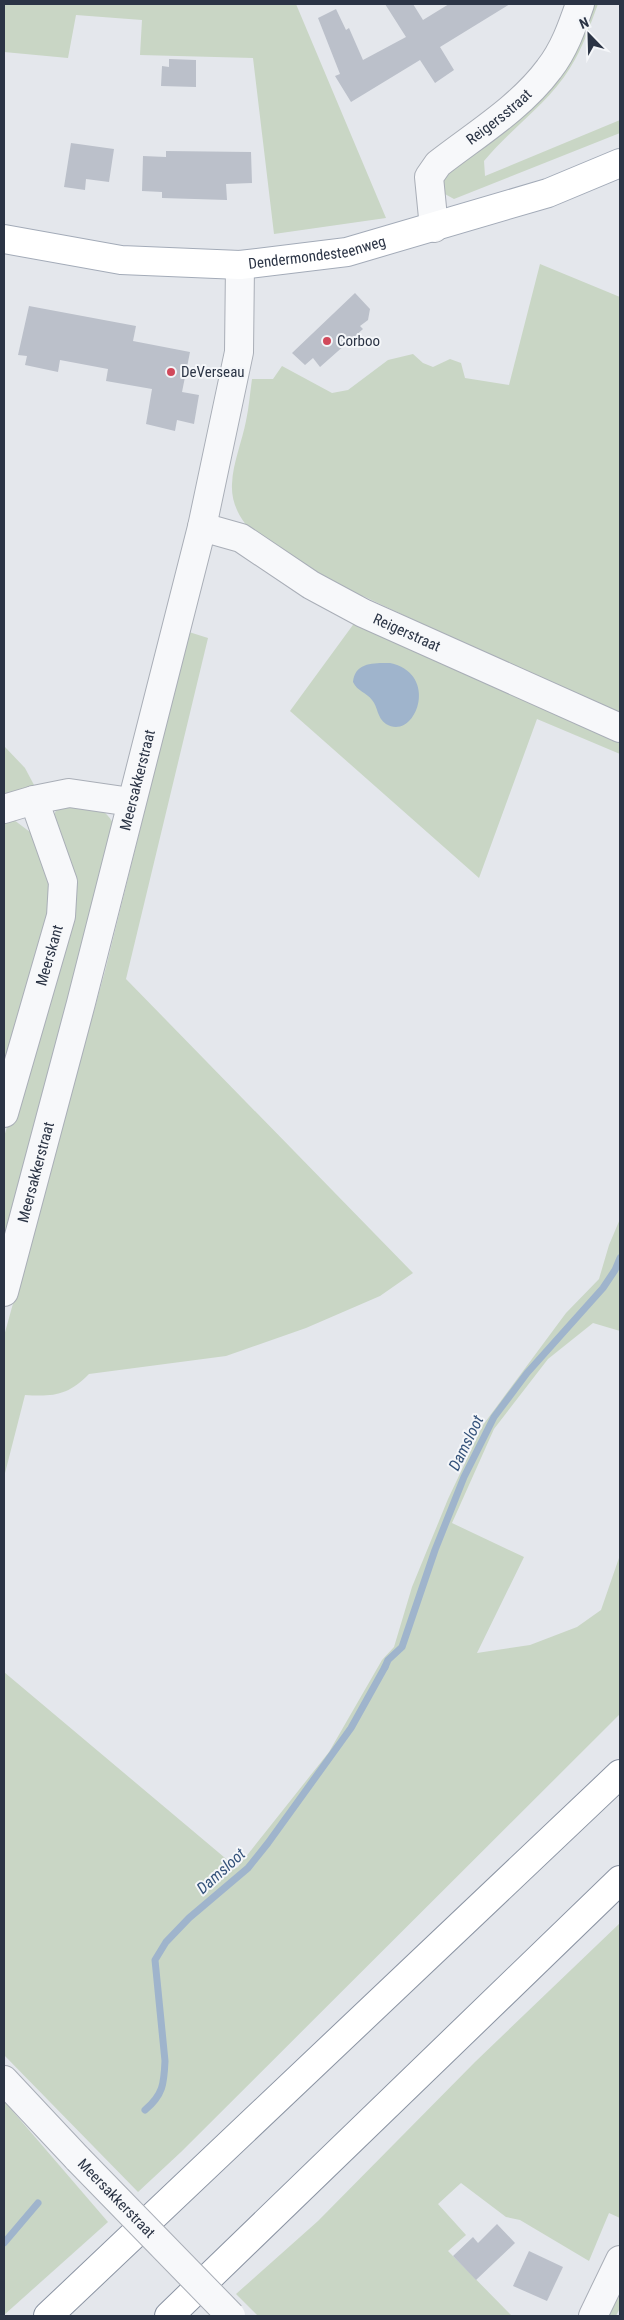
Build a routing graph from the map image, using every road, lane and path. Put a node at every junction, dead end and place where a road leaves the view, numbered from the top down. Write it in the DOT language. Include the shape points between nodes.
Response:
graph roads {
  1 [pos="580,4"];
  2 [pos="620,163"];
  3 [pos="434,228"];
  4 [pos="4,240"];
  5 [pos="240,264"];
  6 [pos="202,527"];
  7 [pos="620,728"];
  8 [pos="34,800"];
  9 [pos="131,802"];
  10 [pos="4,809"];
  11 [pos="4,1112"];
  12 [pos="4,1292"];
  13 [pos="620,1774"];
  14 [pos="620,1880"];
  15 [pos="4,2080"];
  16 [pos="620,2260"];
  17 [pos="48,2316"];
  18 [pos="169,2316"];
  19 [pos="231,2316"];
  20 [pos="593,2316"];
  1 -- 3 [label="street, Reigersstraat" via="568,38 550,69 529,93 438,164 429,177"];
  2 -- 3 [label="main road, Dendermondesteenweg" via="548,193"];
  3 -- 5 [label="main road, Dendermondesteenweg" via="347,252"];
  4 -- 5 [label="main road, Dendermondesteenweg" via="121,260"];
  5 -- 6 [label="street, Meersakkerstraat" via="239,352"];
  6 -- 7 [label="street, Reigerstraat" via="241,538 311,585 363,614"];
  6 -- 9 [label="street, Meersakkerstraat"];
  8 -- 9 [label="street" via="69,793"];
  8 -- 10 [label="street"];
  8 -- 11 [label="street, Meerskant" via="62,882 61,916"];
  9 -- 12 [label="street, Meersakkerstraat"];
  13 -- 17 [label="main road"];
  14 -- 18 [label="main road"];
  15 -- 19 [label="street, Meersakkerstraat, bridge"];
  16 -- 20 [label="street"];
}
